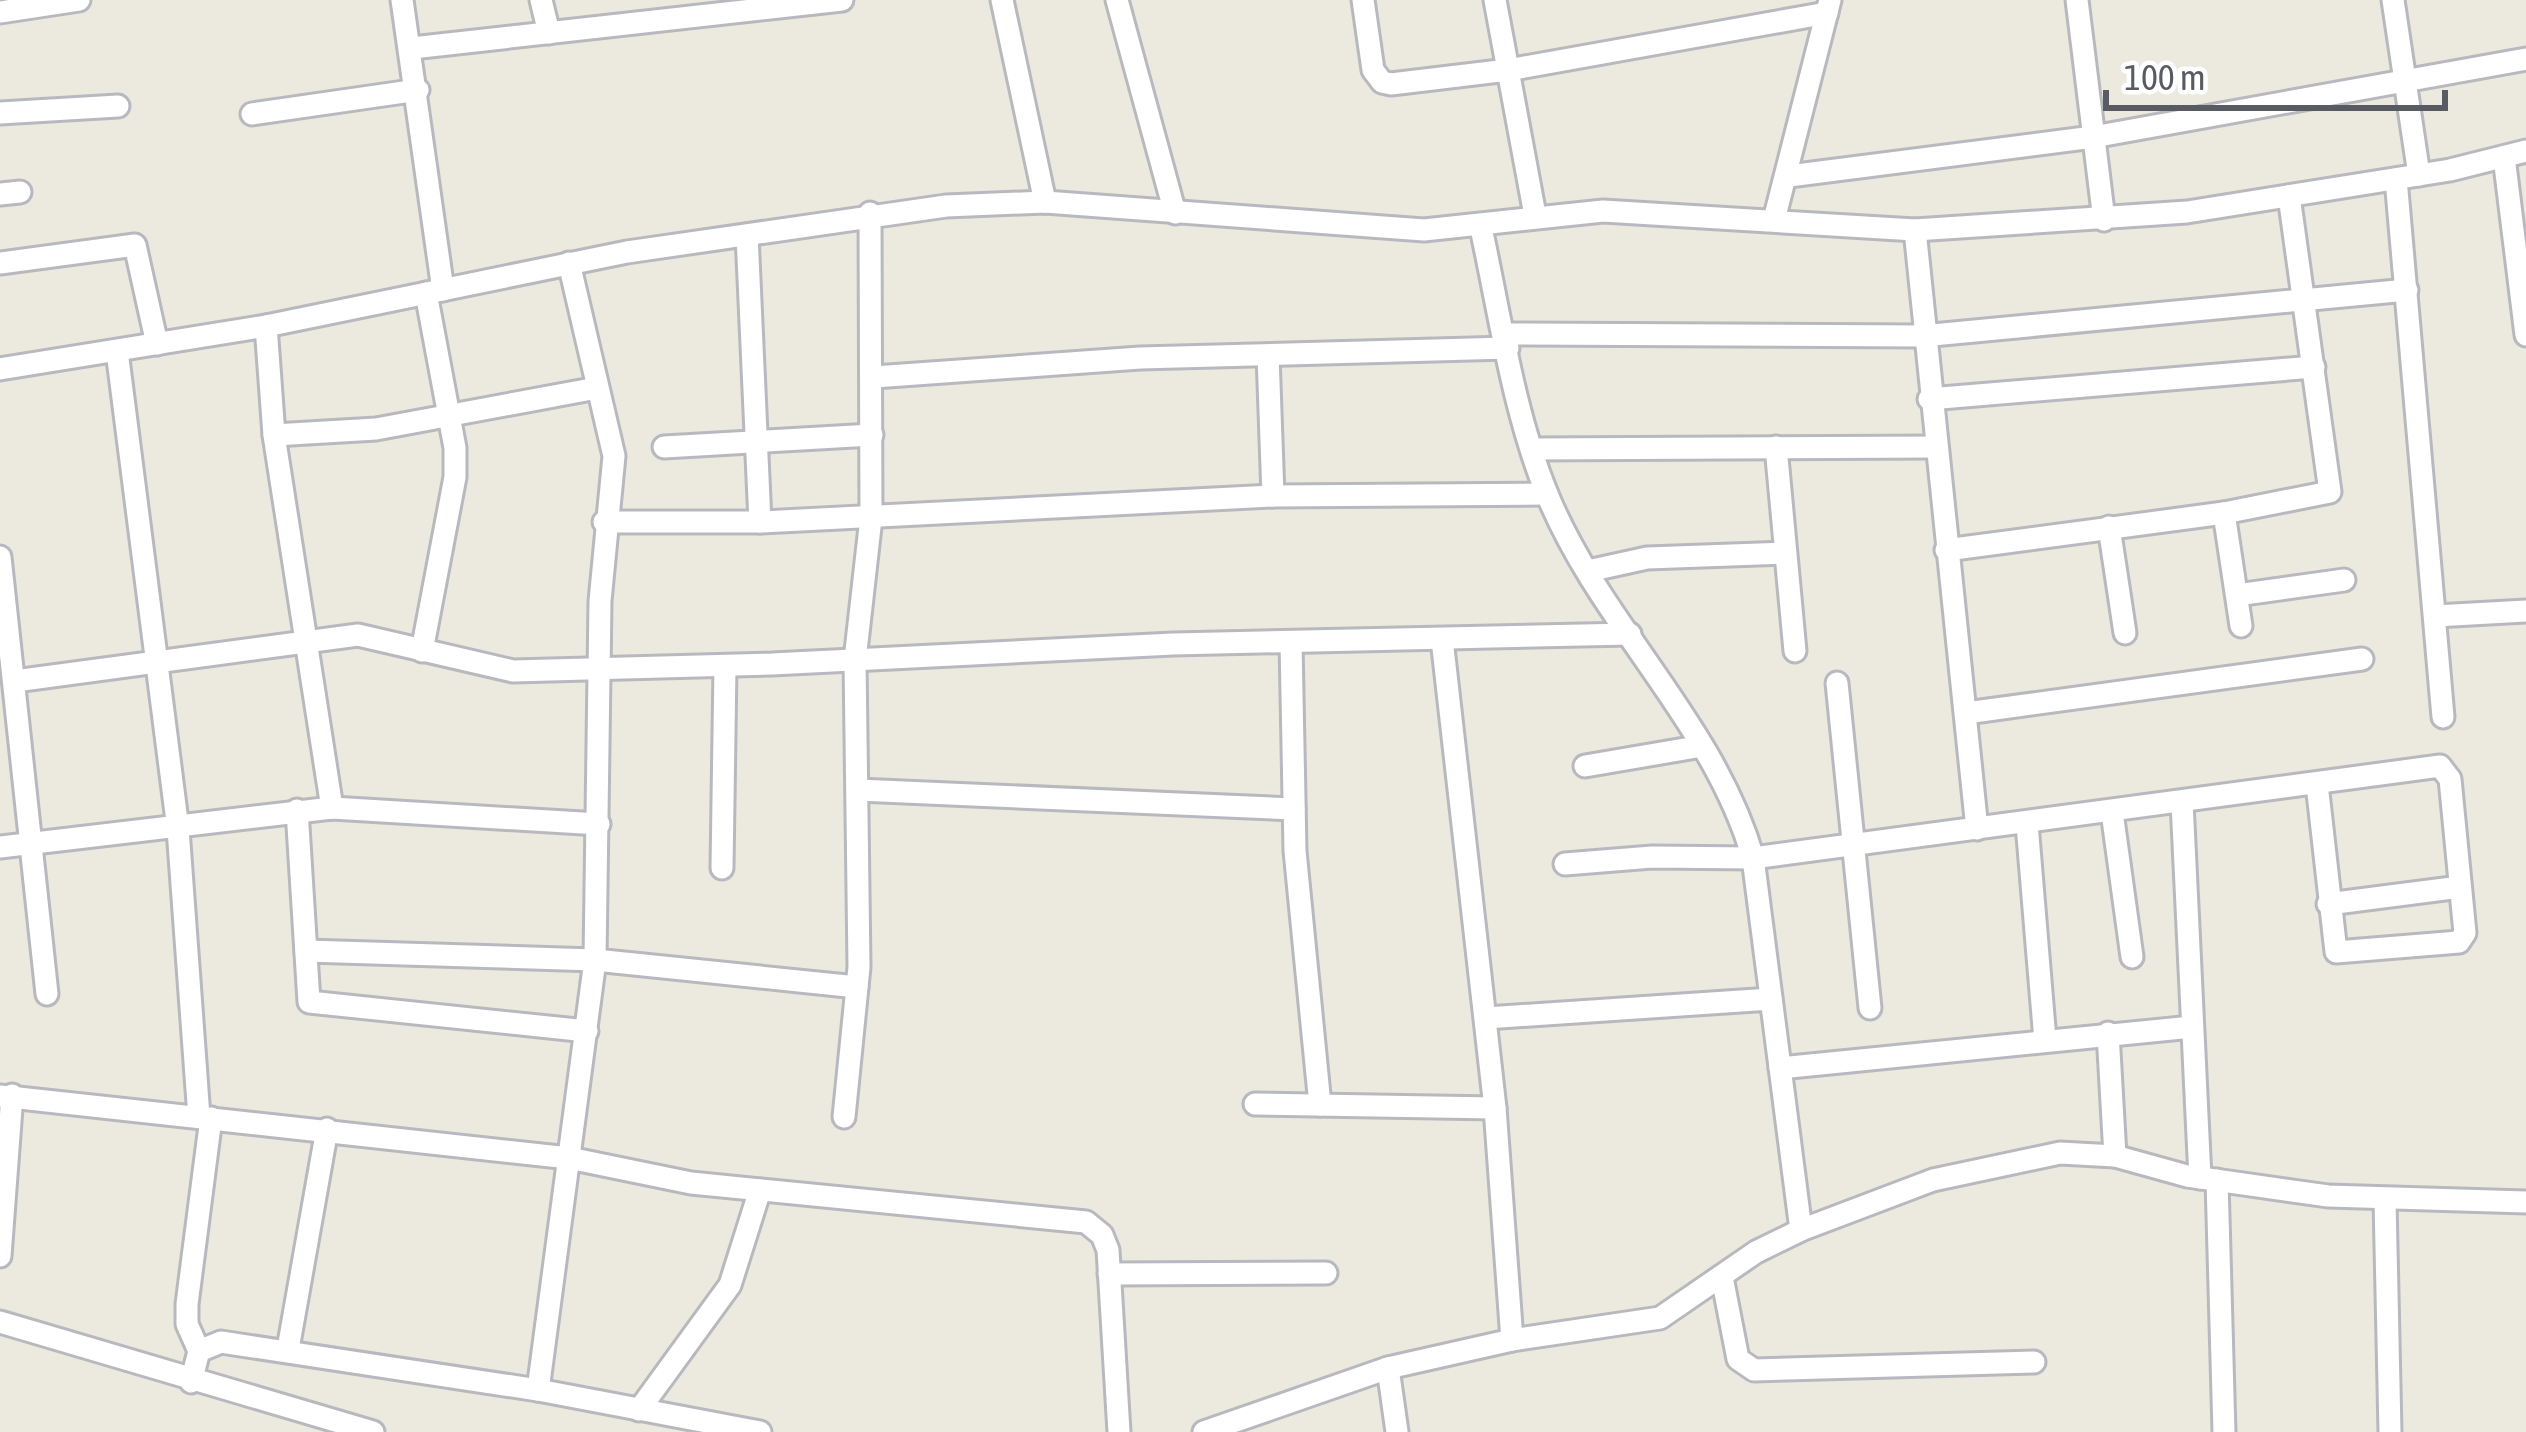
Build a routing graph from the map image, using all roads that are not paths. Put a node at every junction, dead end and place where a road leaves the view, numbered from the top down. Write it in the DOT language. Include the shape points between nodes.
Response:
graph roads {
  1 [pos="79,0"];
  2 [pos="402,0"];
  3 [pos="541,0"];
  4 [pos="842,0"];
  5 [pos="1002,0"];
  6 [pos="1117,0"];
  7 [pos="1364,0"];
  8 [pos="1495,0"];
  9 [pos="2077,0"];
  10 [pos="2393,0"];
  11 [pos="14,7"];
  12 [pos="1828,7"];
  13 [pos="669,10"];
  14 [pos="548,33"];
  15 [pos="412,48"];
  16 [pos="2526,58"];
  17 [pos="1508,70"];
  18 [pos="2404,79"];
  19 [pos="418,91"];
  20 [pos="118,106"];
  21 [pos="0,112"];
  22 [pos="252,114"];
  23 [pos="2093,137"];
  24 [pos="2515,154"];
  25 [pos="1789,176"];
  26 [pos="2407,177"];
  27 [pos="2289,196"];
  28 [pos="1045,202"];
  29 [pos="870,213"];
  30 [pos="1174,213"];
  31 [pos="1535,215"];
  32 [pos="1774,220"];
  33 [pos="2104,220"];
  34 [pos="1481,227"];
  35 [pos="1915,230"];
  36 [pos="747,235"];
  37 [pos="0,263"];
  38 [pos="569,263"];
  39 [pos="2407,290"];
  40 [pos="435,291"];
  41 [pos="2303,301"];
  42 [pos="266,326"];
  43 [pos="2526,335"];
  44 [pos="1922,336"];
  45 [pos="1506,341"];
  46 [pos="157,344"];
  47 [pos="117,351"];
  48 [pos="1268,355"];
  49 [pos="2314,368"];
  50 [pos="0,369"];
  51 [pos="874,377"];
  52 [pos="597,388"];
  53 [pos="1929,399"];
  54 [pos="448,415"];
  55 [pos="274,435"];
  56 [pos="872,435"];
  57 [pos="753,443"];
  58 [pos="664,446"];
  59 [pos="1776,447"];
  60 [pos="1936,447"];
  61 [pos="1534,449"];
  62 [pos="1547,494"];
  63 [pos="1274,496"];
  64 [pos="2224,513"];
  65 [pos="871,518"];
  66 [pos="604,522"];
  67 [pos="760,522"];
  68 [pos="2109,527"];
  69 [pos="1946,550"];
  70 [pos="1784,553"];
  71 [pos="0,557"];
  72 [pos="1588,571"];
  73 [pos="2344,580"];
  74 [pos="2237,595"];
  75 [pos="2526,611"];
  76 [pos="2434,616"];
  77 [pos="2241,626"];
  78 [pos="2125,633"];
  79 [pos="1630,634"];
  80 [pos="1442,639"];
  81 [pos="303,640"];
  82 [pos="1291,642"];
  83 [pos="422,651"];
  84 [pos="1795,651"];
  85 [pos="2362,659"];
  86 [pos="855,660"];
  87 [pos="158,662"];
  88 [pos="725,666"];
  89 [pos="602,668"];
  90 [pos="15,681"];
  91 [pos="1837,683"];
  92 [pos="1966,712"];
  93 [pos="2443,717"];
  94 [pos="1702,746"];
  95 [pos="1586,766"];
  96 [pos="2318,784"];
  97 [pos="858,790"];
  98 [pos="2182,802"];
  99 [pos="332,808"];
  100 [pos="1294,808"];
  101 [pos="297,810"];
  102 [pos="2112,812"];
  103 [pos="599,824"];
  104 [pos="2027,824"];
  105 [pos="178,829"];
  106 [pos="1977,830"];
  107 [pos="30,843"];
  108 [pos="1856,847"];
  109 [pos="0,848"];
  110 [pos="1754,858"];
  111 [pos="1564,864"];
  112 [pos="722,868"];
  113 [pos="2460,887"];
  114 [pos="2329,904"];
  115 [pos="306,951"];
  116 [pos="2132,957"];
  117 [pos="595,960"];
  118 [pos="857,988"];
  119 [pos="47,994"];
  120 [pos="1771,1000"];
  121 [pos="1870,1008"];
  122 [pos="1486,1018"];
  123 [pos="2192,1027"];
  124 [pos="587,1031"];
  125 [pos="2108,1034"];
  126 [pos="2045,1040"];
  127 [pos="1780,1068"];
  128 [pos="6,1095"];
  129 [pos="1255,1104"];
  130 [pos="1320,1105"];
  131 [pos="1496,1108"];
  132 [pos="205,1117"];
  133 [pos="844,1117"];
  134 [pos="327,1130"];
  135 [pos="2115,1156"];
  136 [pos="569,1158"];
  137 [pos="2209,1179"];
  138 [pos="760,1190"];
  139 [pos="2385,1200"];
  140 [pos="2526,1202"];
  141 [pos="1802,1230"];
  142 [pos="0,1256"];
  143 [pos="1326,1273"];
  144 [pos="1109,1274"];
  145 [pos="1722,1277"];
  146 [pos="0,1322"];
  147 [pos="1512,1340"];
  148 [pos="288,1349"];
  149 [pos="200,1351"];
  150 [pos="2034,1362"];
  151 [pos="1388,1368"];
  152 [pos="191,1382"];
  153 [pos="538,1390"];
  154 [pos="639,1410"];
  155 [pos="373,1432"];
  156 [pos="760,1432"];
  157 [pos="1119,1432"];
  158 [pos="1204,1432"];
  159 [pos="1396,1432"];
  160 [pos="2224,1432"];
  161 [pos="2390,1432"];
  1 -- 11 [label="street"];
  2 -- 15 [label="street"];
  3 -- 14 [label="street"];
  4 -- 13 [label="street"];
  5 -- 28 [label="street"];
  6 -- 30 [label="street"];
  7 -- 17 [label="street" via="1373,70 1382,82"];
  8 -- 17 [label="street"];
  9 -- 23 [label="street"];
  10 -- 18 [label="street"];
  12 -- 17 [label="street"];
  12 -- 25 [label="street"];
  13 -- 14 [label="street"];
  14 -- 15 [label="street"];
  15 -- 19 [label="street"];
  16 -- 18 [label="street"];
  17 -- 31 [label="street"];
  18 -- 23 [label="street"];
  18 -- 26 [label="street"];
  19 -- 22 [label="street"];
  19 -- 40 [label="street"];
  20 -- 21 [label="street"];
  23 -- 25 [label="street"];
  23 -- 33 [label="street"];
  24 -- 26 [label="street"];
  24 -- 43 [label="street"];
  25 -- 32 [label="street"];
  26 -- 27 [label="street"];
  26 -- 39 [label="street"];
  27 -- 33 [label="street"];
  27 -- 41 [label="street"];
  28 -- 29 [label="street"];
  28 -- 30 [label="street"];
  29 -- 36 [label="street"];
  29 -- 51 [label="street"];
  30 -- 34 [label="street" via="1392,229"];
  31 -- 32 [label="street"];
  31 -- 34 [label="street"];
  32 -- 35 [label="street"];
  33 -- 35 [label="street"];
  34 -- 45 [label="street"];
  35 -- 44 [label="street"];
  36 -- 38 [label="street"];
  36 -- 57 [label="street"];
  37 -- 46 [label="street" via="135,245"];
  38 -- 40 [label="street"];
  38 -- 52 [label="street"];
  39 -- 41 [label="street"];
  39 -- 76 [label="street"];
  40 -- 42 [label="street"];
  40 -- 54 [label="street"];
  41 -- 44 [label="street"];
  41 -- 49 [label="street"];
  42 -- 46 [label="street"];
  42 -- 55 [label="street"];
  44 -- 45 [label="street"];
  44 -- 53 [label="street"];
  45 -- 48 [label="street"];
  45 -- 61 [label="street"];
  46 -- 47 [label="street"];
  47 -- 50 [label="street"];
  47 -- 87 [label="street"];
  48 -- 51 [label="street"];
  48 -- 63 [label="street"];
  49 -- 53 [label="street"];
  49 -- 64 [label="street" via="2330,492"];
  51 -- 56 [label="street"];
  52 -- 54 [label="street"];
  52 -- 66 [label="street" via="614,457"];
  53 -- 60 [label="street"];
  54 -- 55 [label="street"];
  54 -- 83 [label="street" via="455,477"];
  55 -- 81 [label="street"];
  56 -- 57 [label="street"];
  56 -- 65 [label="street"];
  57 -- 58 [label="street"];
  57 -- 67 [label="street"];
  59 -- 60 [label="street"];
  59 -- 61 [label="street"];
  59 -- 70 [label="street"];
  60 -- 69 [label="street"];
  61 -- 62 [label="street"];
  62 -- 63 [label="street"];
  62 -- 72 [label="street"];
  63 -- 65 [label="street"];
  64 -- 68 [label="street"];
  64 -- 74 [label="street"];
  65 -- 67 [label="street"];
  65 -- 86 [label="street"];
  66 -- 67 [label="street"];
  66 -- 89 [label="street"];
  68 -- 69 [label="street"];
  68 -- 78 [label="street"];
  69 -- 92 [label="street"];
  70 -- 72 [label="street" via="1647,558"];
  70 -- 84 [label="street"];
  71 -- 90 [label="street"];
  72 -- 79 [label="street"];
  73 -- 74 [label="street"];
  74 -- 77 [label="street"];
  75 -- 76 [label="street"];
  76 -- 93 [label="street"];
  79 -- 80 [label="street"];
  79 -- 94 [label="street"];
  80 -- 82 [label="street"];
  80 -- 122 [label="street"];
  81 -- 83 [label="street" via="372,635"];
  81 -- 87 [label="street"];
  81 -- 99 [label="street"];
  82 -- 86 [label="street"];
  82 -- 100 [label="street"];
  83 -- 89 [label="street" via="495,669"];
  85 -- 92 [label="street"];
  86 -- 88 [label="street"];
  86 -- 97 [label="street"];
  87 -- 90 [label="street"];
  87 -- 105 [label="street"];
  88 -- 89 [label="street"];
  88 -- 112 [label="street"];
  89 -- 103 [label="street"];
  90 -- 107 [label="street"];
  91 -- 108 [label="street"];
  92 -- 106 [label="street"];
  94 -- 95 [label="street"];
  94 -- 110 [label="street" via="1731,794"];
  96 -- 98 [label="street"];
  96 -- 113 [label="street" via="2440,766 2450,779"];
  96 -- 114 [label="street"];
  97 -- 100 [label="street"];
  97 -- 118 [label="street"];
  98 -- 102 [label="street"];
  98 -- 123 [label="street"];
  99 -- 101 [label="street"];
  99 -- 103 [label="street"];
  100 -- 130 [label="street"];
  101 -- 105 [label="street"];
  101 -- 115 [label="street"];
  102 -- 104 [label="street"];
  102 -- 116 [label="street"];
  103 -- 117 [label="street"];
  104 -- 106 [label="street"];
  104 -- 126 [label="street"];
  105 -- 107 [label="street"];
  105 -- 132 [label="street"];
  106 -- 108 [label="street"];
  107 -- 109 [label="street"];
  107 -- 119 [label="street"];
  108 -- 110 [label="street"];
  108 -- 121 [label="street"];
  110 -- 111 [label="street"];
  110 -- 120 [label="street"];
  113 -- 114 [label="street"];
  113 -- 114 [label="street" via="2465,933 2446,946 2336,952"];
  115 -- 117 [label="street"];
  115 -- 124 [label="street" via="307,997 316,1006"];
  117 -- 118 [label="street"];
  117 -- 124 [label="street"];
  118 -- 133 [label="street"];
  120 -- 122 [label="street"];
  120 -- 127 [label="street"];
  122 -- 131 [label="street"];
  123 -- 125 [label="street"];
  123 -- 137 [label="street"];
  124 -- 136 [label="street"];
  125 -- 126 [label="street"];
  125 -- 135 [label="street"];
  126 -- 127 [label="street"];
  127 -- 141 [label="street"];
  128 -- 132 [label="street"];
  128 -- 142 [label="street"];
  129 -- 130 [label="street"];
  130 -- 131 [label="street"];
  131 -- 147 [label="street"];
  132 -- 134 [label="street"];
  132 -- 149 [label="street" via="187,1304"];
  134 -- 136 [label="street"];
  134 -- 148 [label="street"];
  135 -- 137 [label="street"];
  135 -- 141 [label="street" via="2060,1154 1933,1180"];
  136 -- 138 [label="street"];
  136 -- 153 [label="street"];
  137 -- 139 [label="street"];
  137 -- 160 [label="street"];
  138 -- 144 [label="street" via="1086,1222 1102,1234"];
  138 -- 154 [label="street" via="730,1286"];
  139 -- 140 [label="street"];
  139 -- 161 [label="street"];
  141 -- 145 [label="street"];
  143 -- 144 [label="street"];
  144 -- 157 [label="street"];
  145 -- 147 [label="street" via="1660,1318"];
  145 -- 150 [label="street" via="1738,1359 1754,1370"];
  146 -- 152 [label="street"];
  147 -- 151 [label="street"];
  148 -- 149 [label="street" via="213,1342"];
  148 -- 153 [label="street"];
  149 -- 152 [label="street"];
  151 -- 158 [label="street"];
  151 -- 159 [label="street"];
  152 -- 155 [label="street"];
  153 -- 154 [label="street"];
  154 -- 156 [label="street"];
}
